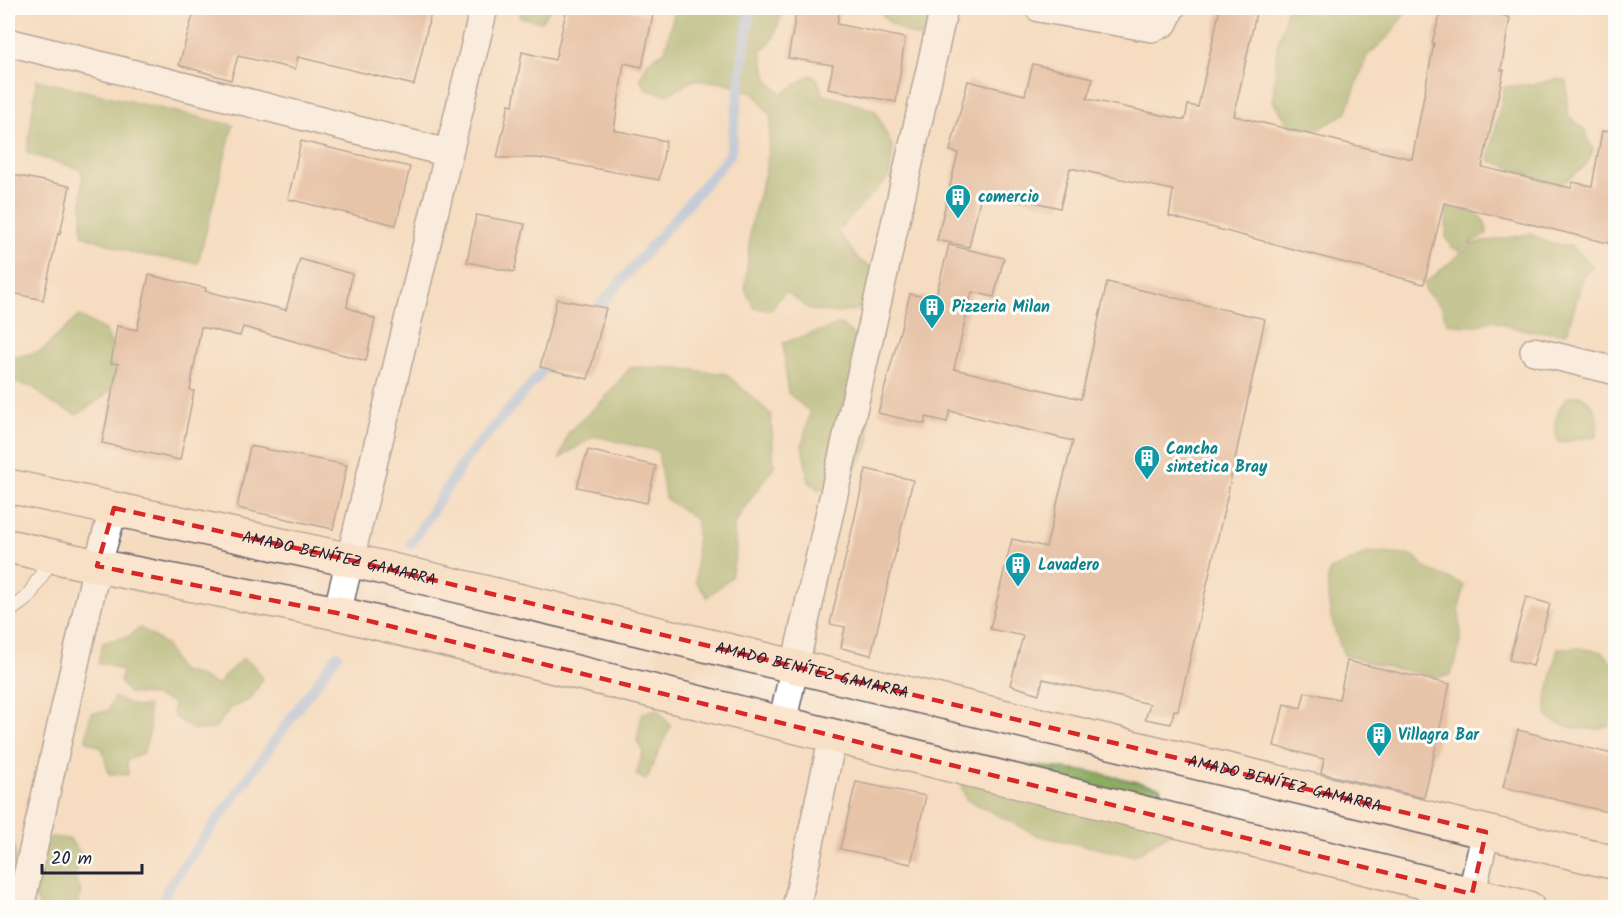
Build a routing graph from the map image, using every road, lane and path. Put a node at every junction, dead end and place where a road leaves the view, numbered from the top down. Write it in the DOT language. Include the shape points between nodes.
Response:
graph roads {
  1 [pos="484,8"];
  2 [pos="944,8"];
  3 [pos="1039,8"];
  4 [pos="1171,8"];
  5 [pos="8,42"];
  6 [pos="448,153"];
  7 [pos="1534,351"];
  8 [pos="1616,371"];
  9 [pos="8,486"];
  10 [pos="114,508"];
  11 [pos="8,546"];
  12 [pos="53,556"];
  13 [pos="350,560"];
  14 [pos="97,566"];
  15 [pos="8,612"];
  16 [pos="337,613"];
  17 [pos="794,667"];
  18 [pos="782,723"];
  19 [pos="833,736"];
  20 [pos="1486,832"];
  21 [pos="1616,863"];
  22 [pos="1470,901"];
  23 [pos="20,908"];
  24 [pos="796,908"];
  25 [pos="1528,908"];
  1 -- 6 [label="street"];
  2 -- 17 [label="street"];
  3 -- 4 [label="street" via="1152,28 1164,23"];
  5 -- 6 [label="street"];
  6 -- 13 [label="street"];
  7 -- 8 [label="street"];
  9 -- 10 [label="main road, AMADO BENÍTEZ GAMARRA"];
  10 -- 13 [label="main road, AMADO BENÍTEZ GAMARRA"];
  10 -- 14 [label="street"];
  11 -- 12 [label="main road"];
  12 -- 14 [label="main road"];
  12 -- 15 [label="lane" via="28,597"];
  13 -- 16 [label="street"];
  13 -- 17 [label="main road, AMADO BENÍTEZ GAMARRA"];
  14 -- 16 [label="main road"];
  14 -- 23 [label="street"];
  16 -- 18 [label="main road"];
  17 -- 18 [label="street"];
  17 -- 20 [label="main road, AMADO BENÍTEZ GAMARRA"];
  18 -- 19 [label="main road"];
  19 -- 22 [label="main road"];
  19 -- 24 [label="street"];
  20 -- 21 [label="main road, AMADO BENÍTEZ GAMARRA"];
  20 -- 22 [label="street"];
  22 -- 25 [label="main road"];
}
